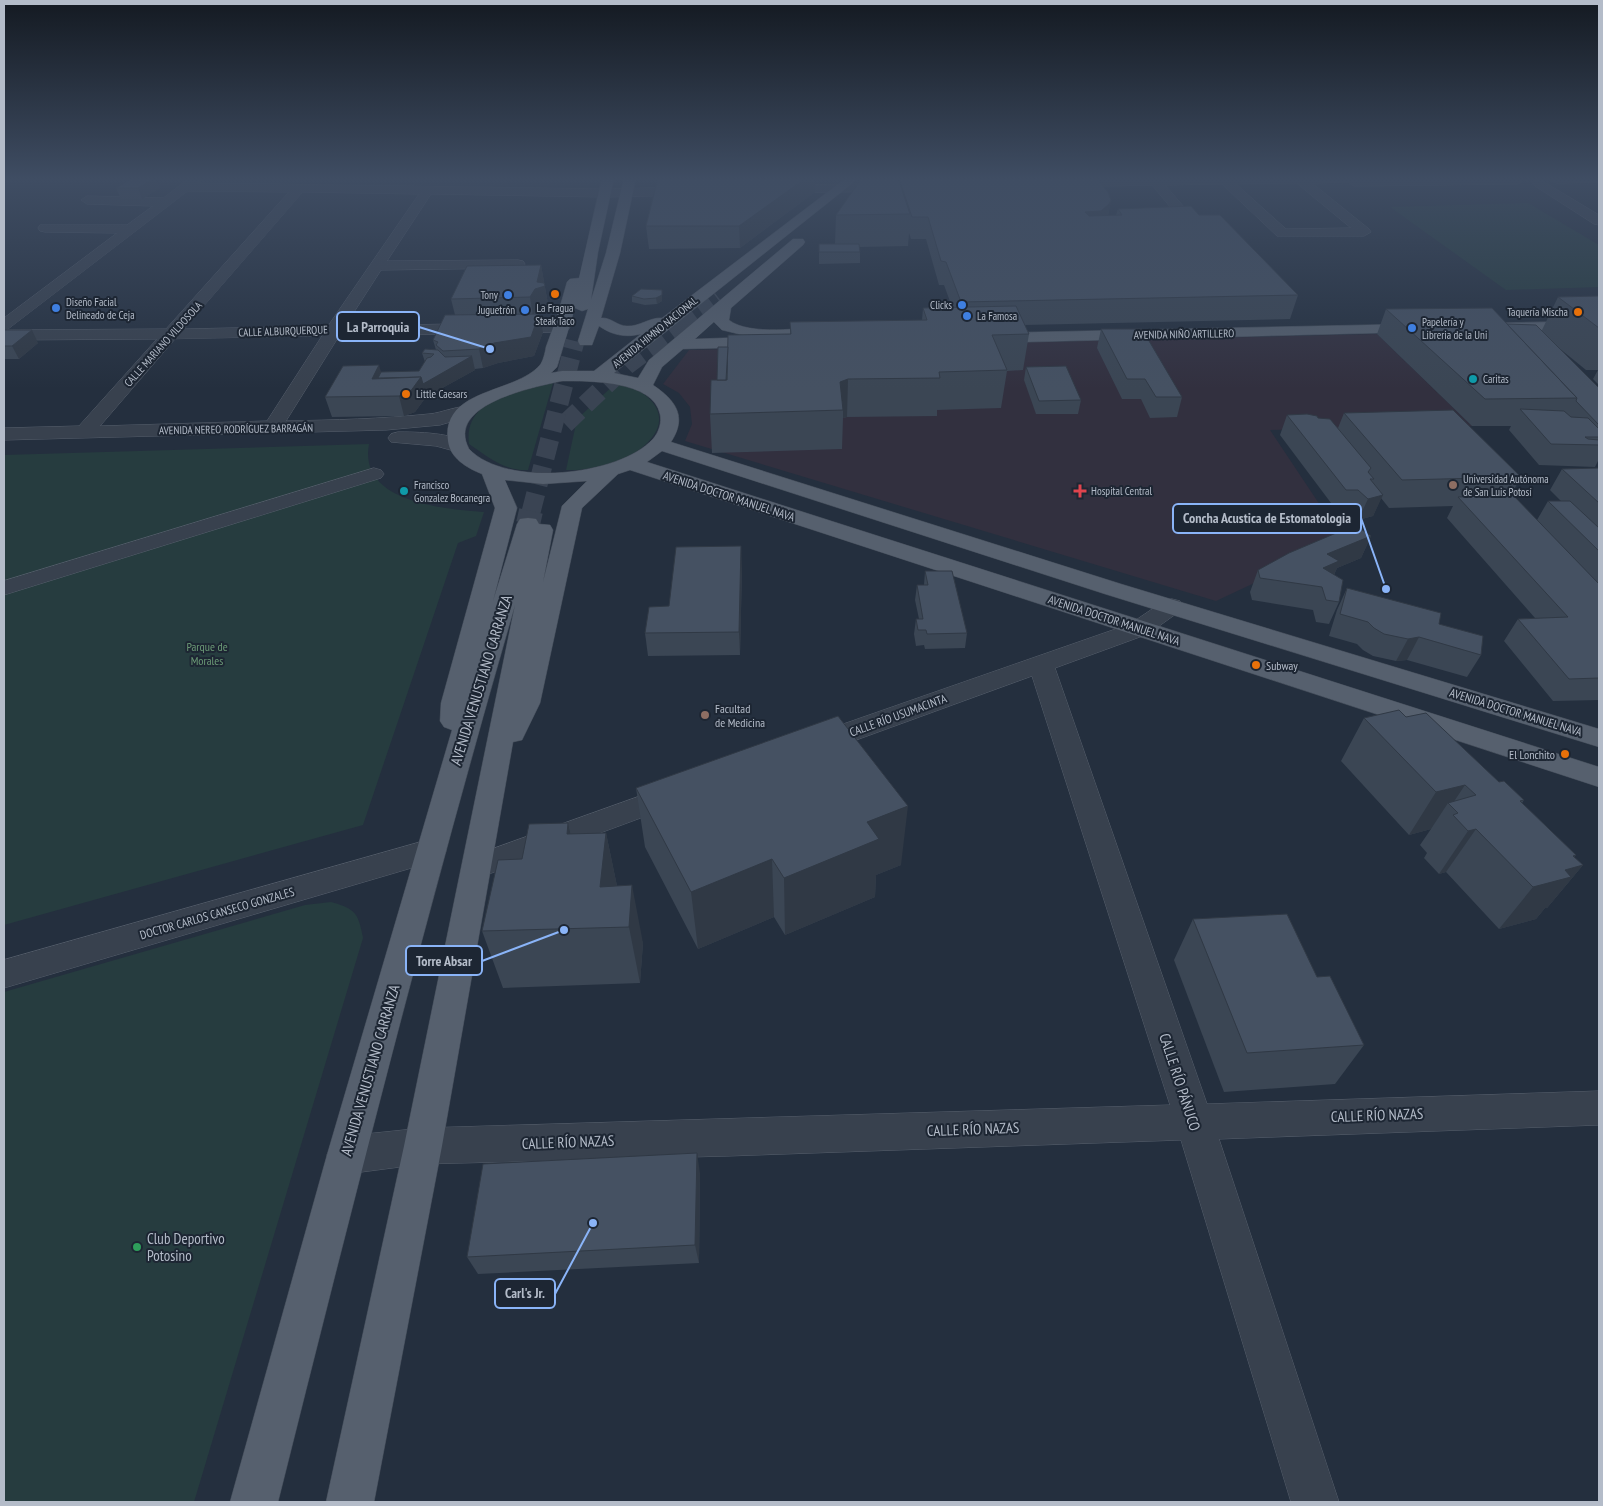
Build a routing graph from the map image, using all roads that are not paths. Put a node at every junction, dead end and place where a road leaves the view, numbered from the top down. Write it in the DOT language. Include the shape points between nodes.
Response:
graph roads {
  1 [pos="105,248"];
  2 [pos="247,248"];
  3 [pos="389,248"];
  4 [pos="592,248"];
  5 [pos="614,248"];
  6 [pos="762,248"];
  7 [pos="790,248"];
  8 [pos="591,252"];
  9 [pos="613,253"];
  10 [pos="518,264"];
  11 [pos="378,266"];
  12 [pos="720,303"];
  13 [pos="678,312"];
  14 [pos="1599,317"];
  15 [pos="604,322"];
  16 [pos="1431,325"];
  17 [pos="4,326"];
  18 [pos="1599,326"];
  19 [pos="562,327"];
  20 [pos="334,330"];
  21 [pos="978,333"];
  22 [pos="172,334"];
  23 [pos="4,335"];
  24 [pos="679,344"];
  25 [pos="590,346"];
  26 [pos="597,376"];
  27 [pos="529,381"];
  28 [pos="643,386"];
  29 [pos="467,411"];
  30 [pos="272,428"];
  31 [pos="84,432"];
  32 [pos="4,434"];
  33 [pos="659,444"];
  34 [pos="458,446"];
  35 [pos="4,450"];
  36 [pos="620,466"];
  37 [pos="491,471"];
  38 [pos="374,474"];
  39 [pos="4,588"];
  40 [pos="1172,606"];
  41 [pos="1139,628"];
  42 [pos="1040,664"];
  43 [pos="1599,738"];
  44 [pos="796,751"];
  45 [pos="495,766"];
  46 [pos="1599,777"];
  47 [pos="449,785"];
  48 [pos="693,788"];
  49 [pos="431,851"];
  50 [pos="478,866"];
  51 [pos="4,974"];
  52 [pos="1599,1108"];
  53 [pos="1194,1121"];
  54 [pos="423,1146"];
  55 [pos="346,1155"];
  56 [pos="254,1502"];
  57 [pos="350,1502"];
  58 [pos="1315,1502"];
  1 -- 17 [label="street"];
  2 -- 22 [label="street, CALLE MARIANO VILDOSOLA"];
  3 -- 11 [label="street"];
  4 -- 8 [label="main road"];
  5 -- 9 [label="main road"];
  6 -- 13 [label="main road, AVENIDA HIMNO NACIONAL"];
  7 -- 12 [label="main road, AVENIDA HIMNO NACIONAL"];
  8 -- 19 [label="main road" via="578,275"];
  8 -- 25 [label="main road"];
  9 -- 15 [label="main road" via="615,275"];
  9 -- 25 [label="main road"];
  10 -- 11 [label="street"];
  11 -- 20 [label="street"];
  12 -- 24 [label="main road, AVENIDA HIMNO NACIONAL"];
  12 -- 24 [label="main road" via="724,325 747,333 840,336"];
  13 -- 15 [label="main road" via="630,332 613,329"];
  13 -- 26 [label="main road, AVENIDA HIMNO NACIONAL"];
  14 -- 18 [label="main road" via="1485,324"];
  15 -- 25 [label="main road"];
  16 -- 21 [label="main road, AVENIDA NIÑO ARTILLERO"];
  19 -- 20 [label="street, CALLE ALBURQUERQUE"];
  19 -- 27 [label="main road" via="548,367"];
  20 -- 22 [label="street, CALLE ALBURQUERQUE"];
  20 -- 30 [label="street"];
  22 -- 23 [label="street, CALLE ALBURQUERQUE"];
  22 -- 31 [label="street, CALLE MARIANO VILDOSOLA"];
  24 -- 28 [label="main road, AVENIDA HIMNO NACIONAL" via="655,364"];
  25 -- 26 [label="main road"];
  26 -- 27 [label="main road" via="562,376"];
  26 -- 28 [label="main road"];
  27 -- 29 [label="main road" via="501,390"];
  28 -- 33 [label="main road" via="661,398 670,412 670,427"];
  29 -- 30 [label="street, AVENIDA NEREO RODRÍGUEZ BARRAGÁN" via="440,419 386,424"];
  29 -- 34 [label="main road" via="456,432"];
  30 -- 31 [label="street, AVENIDA NEREO RODRÍGUEZ BARRAGÁN"];
  31 -- 32 [label="street, AVENIDA NEREO RODRÍGUEZ BARRAGÁN"];
  33 -- 36 [label="main road"];
  33 -- 40 [label="main road, AVENIDA DOCTOR MANUEL NAVA"];
  34 -- 35 [label="street, AVENIDA NEREO RODRÍGUEZ BARRAGÁN" via="426,438"];
  34 -- 37 [label="main road" via="470,460"];
  36 -- 37 [label="main road" via="580,476 548,479"];
  36 -- 41 [label="main road, AVENIDA DOCTOR MANUEL NAVA"];
  36 -- 45 [label="main road" via="572,506 527,703"];
  37 -- 47 [label="main road" via="506,508 454,703"];
  38 -- 39 [label="street"];
  40 -- 41 [label="street, CALLE RÍO USUMACINTA"];
  40 -- 43 [label="main road, AVENIDA DOCTOR MANUEL NAVA"];
  41 -- 42 [label="street, CALLE RÍO USUMACINTA"];
  41 -- 46 [label="main road, AVENIDA DOCTOR MANUEL NAVA"];
  42 -- 44 [label="street, CALLE RÍO USUMACINTA"];
  42 -- 53 [label="street, CALLE RÍO PÁNUCO"];
  45 -- 47 [label="main road, AVENIDA VENUSTIANO CARRANZA" via="536,524"];
  45 -- 50 [label="main road, AVENIDA VENUSTIANO CARRANZA"];
  47 -- 49 [label="main road, AVENIDA VENUSTIANO CARRANZA"];
  48 -- 50 [label="street"];
  49 -- 51 [label="street, DOCTOR CARLOS CANSECO GONZALES"];
  49 -- 55 [label="main road, AVENIDA VENUSTIANO CARRANZA"];
  50 -- 54 [label="main road, AVENIDA VENUSTIANO CARRANZA"];
  52 -- 53 [label="street, CALLE RÍO NAZAS"];
  53 -- 54 [label="street, CALLE RÍO NAZAS"];
  53 -- 58 [label="street, CALLE RÍO PÁNUCO"];
  54 -- 55 [label="street, CALLE RÍO NAZAS"];
  54 -- 57 [label="main road, AVENIDA VENUSTIANO CARRANZA"];
  55 -- 56 [label="main road, AVENIDA VENUSTIANO CARRANZA"];
}
